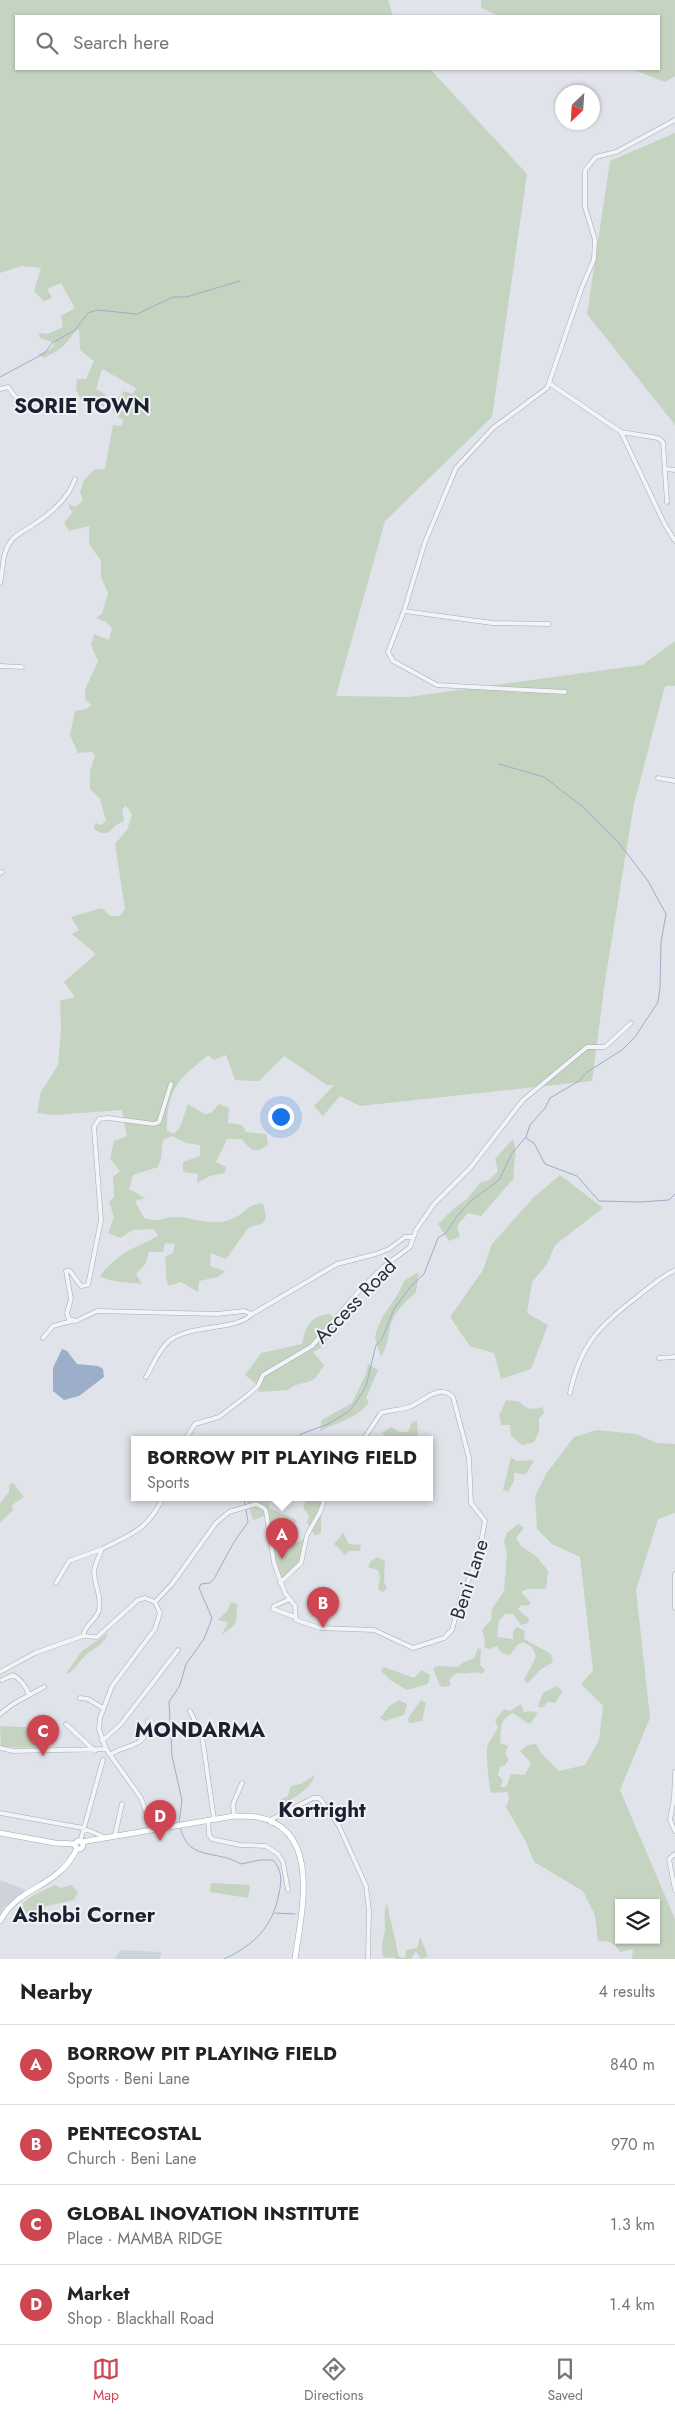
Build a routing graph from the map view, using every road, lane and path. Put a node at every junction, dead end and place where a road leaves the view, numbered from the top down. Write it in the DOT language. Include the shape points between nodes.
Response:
graph roads {
  1 [pos="675,120"];
  2 [pos="549,383"];
  3 [pos="0,389"];
  4 [pos="17,399"];
  5 [pos="621,432"];
  6 [pos="666,469"];
  7 [pos="675,470"];
  8 [pos="74,479"];
  9 [pos="667,502"];
  10 [pos="675,541"];
  11 [pos="0,582"];
  12 [pos="404,611"];
  13 [pos="548,624"];
  14 [pos="0,666"];
  15 [pos="22,667"];
  16 [pos="565,692"];
  17 [pos="658,778"];
  18 [pos="675,780"];
  19 [pos="631,1023"];
  20 [pos="171,1084"];
  21 [pos="412,1237"];
  22 [pos="675,1270"];
  23 [pos="252,1314"];
  24 [pos="72,1322"];
  25 [pos="43,1338"];
  26 [pos="675,1357"];
  27 [pos="659,1358"];
  28 [pos="146,1377"];
  29 [pos="570,1393"];
  30 [pos="188,1436"];
  31 [pos="366,1436"];
  32 [pos="161,1501"];
  33 [pos="324,1501"];
  34 [pos="102,1549"];
  35 [pos="675,1574"];
  36 [pos="280,1582"];
  37 [pos="56,1583"];
  38 [pos="290,1599"];
  39 [pos="155,1602"];
  40 [pos="675,1608"];
  41 [pos="295,1617"];
  42 [pos="83,1636"];
  43 [pos="178,1650"];
  44 [pos="0,1672"];
  45 [pos="2,1680"];
  46 [pos="44,1688"];
  47 [pos="29,1695"];
  48 [pos="80,1698"];
  49 [pos="103,1708"];
  50 [pos="190,1711"];
  51 [pos="0,1714"];
  52 [pos="148,1721"];
  53 [pos="66,1724"];
  54 [pos="102,1740"];
  55 [pos="0,1748"];
  56 [pos="106,1749"];
  57 [pos="95,1751"];
  58 [pos="111,1754"];
  59 [pos="103,1760"];
  60 [pos="675,1772"];
  61 [pos="242,1783"];
  62 [pos="122,1804"];
  63 [pos="0,1813"];
  64 [pos="234,1816"];
  65 [pos="211,1819"];
  66 [pos="271,1823"];
  67 [pos="83,1828"];
  68 [pos="152,1829"];
  69 [pos="675,1831"];
  70 [pos="0,1833"];
  71 [pos="115,1835"];
  72 [pos="105,1838"];
  73 [pos="78,1844"];
  74 [pos="675,1854"];
  75 [pos="288,1890"];
  76 [pos="675,1890"];
  77 [pos="0,1921"];
  78 [pos="295,1959"];
  79 [pos="368,1959"];
  1 -- 2 [label="street" via="616,152 596,157 585,170 585,207 595,240 594,259"];
  2 -- 5 [label="street"];
  2 -- 12 [label="street" via="547,388 493,428 456,468 425,542"];
  3 -- 4 [label="street" via="8,387"];
  5 -- 6 [label="street" via="661,440"];
  5 -- 10 [label="street"];
  6 -- 7 [label="street"];
  6 -- 9 [label="street"];
  8 -- 11 [label="street" via="63,499 45,517 11,540 3,558"];
  12 -- 13 [label="street" via="492,623"];
  12 -- 16 [label="street" via="388,652 393,661 437,685"];
  14 -- 15 [label="street"];
  17 -- 18 [label="street"];
  19 -- 21 [label="street" via="605,1047 587,1047 524,1100 471,1167 434,1204"];
  20 -- 24 [label="street" via="159,1122 108,1118 99,1119 94,1127 101,1220 88,1285 81,1286 70,1271 66,1271 71,1299 67,1316"];
  21 -- 23 [label="street, Access Road" via="406,1237 376,1254 337,1264"];
  21 -- 30 [label="street, Access Road" via="410,1247 383,1267 358,1292 312,1346 263,1375 258,1386 219,1417 195,1424"];
  22 -- 29 [label="street" via="617,1310 591,1340 577,1366"];
  23 -- 24 [label="street" via="244,1311 217,1314 97,1311"];
  23 -- 28 [label="street, Access Road" via="244,1320 170,1340"];
  24 -- 25 [label="street" via="53,1326"];
  26 -- 27 [label="street"];
  31 -- 41 [label="street, Beni Lane" via="380,1413 409,1407 436,1393 446,1392 453,1397 469,1458 470,1500 485,1518 474,1570 460,1600 453,1627 444,1638 409,1648 374,1630 320,1628 301,1623"];
  32 -- 34 [label="street" via="144,1527"];
  33 -- 36 [label="street" via="307,1536 301,1563"];
  34 -- 37 [label="street" via="69,1560"];
  34 -- 42 [label="street" via="94,1571 100,1595 99,1610"];
  35 -- 40 [label="street"];
  36 -- 38 [label="street"];
  36 -- 39 [label="street" via="266,1511 261,1506 241,1507 216,1523"];
  38 -- 41 [label="street" via="295,1606"];
  38 -- 41 [label="street, Beni Lane" via="273,1609"];
  39 -- 42 [label="street" via="145,1598 138,1600 97,1637"];
  39 -- 49 [label="street" via="160,1613 159,1622 118,1677"];
  42 -- 44 [label="street" via="23,1658"];
  43 -- 54 [label="street" via="121,1724"];
  45 -- 47 [label="street" via="14,1674 23,1681"];
  46 -- 47 [label="street"];
  47 -- 51 [label="street"];
  48 -- 49 [label="street"];
  49 -- 54 [label="street" via="99,1729"];
  50 -- 65 [label="street" via="202,1736"];
  52 -- 58 [label="street" via="148,1733 142,1741"];
  53 -- 57 [label="street"];
  54 -- 56 [label="street"];
  55 -- 57 [label="street" via="13,1751"];
  56 -- 57 [label="street"];
  56 -- 58 [label="street"];
  58 -- 68 [label="street" via="139,1793"];
  59 -- 67 [label="street"];
  60 -- 69 [label="street" via="670,1820"];
  61 -- 64 [label="street" via="233,1804"];
  62 -- 71 [label="street"];
  63 -- 67 [label="street"];
  64 -- 65 [label="main road"];
  64 -- 66 [label="main road" via="257,1817"];
  65 -- 68 [label="main road"];
  65 -- 75 [label="street" via="209,1835 212,1839 240,1846 266,1846 278,1854 283,1862"];
  66 -- 78 [label="main road" via="287,1834 302,1862 304,1887"];
  66 -- 79 [label="street" via="272,1819 313,1798 322,1801 338,1826 366,1886"];
  67 -- 72 [label="street"];
  67 -- 73 [label="street"];
  68 -- 71 [label="main road"];
  70 -- 73 [label="main road" via="56,1844"];
  71 -- 72 [label="main road"];
  72 -- 73 [label="main road"];
  73 -- 77 [label="main road" via="59,1874 8,1907"];
  74 -- 76 [label="street" via="669,1859"];
}
